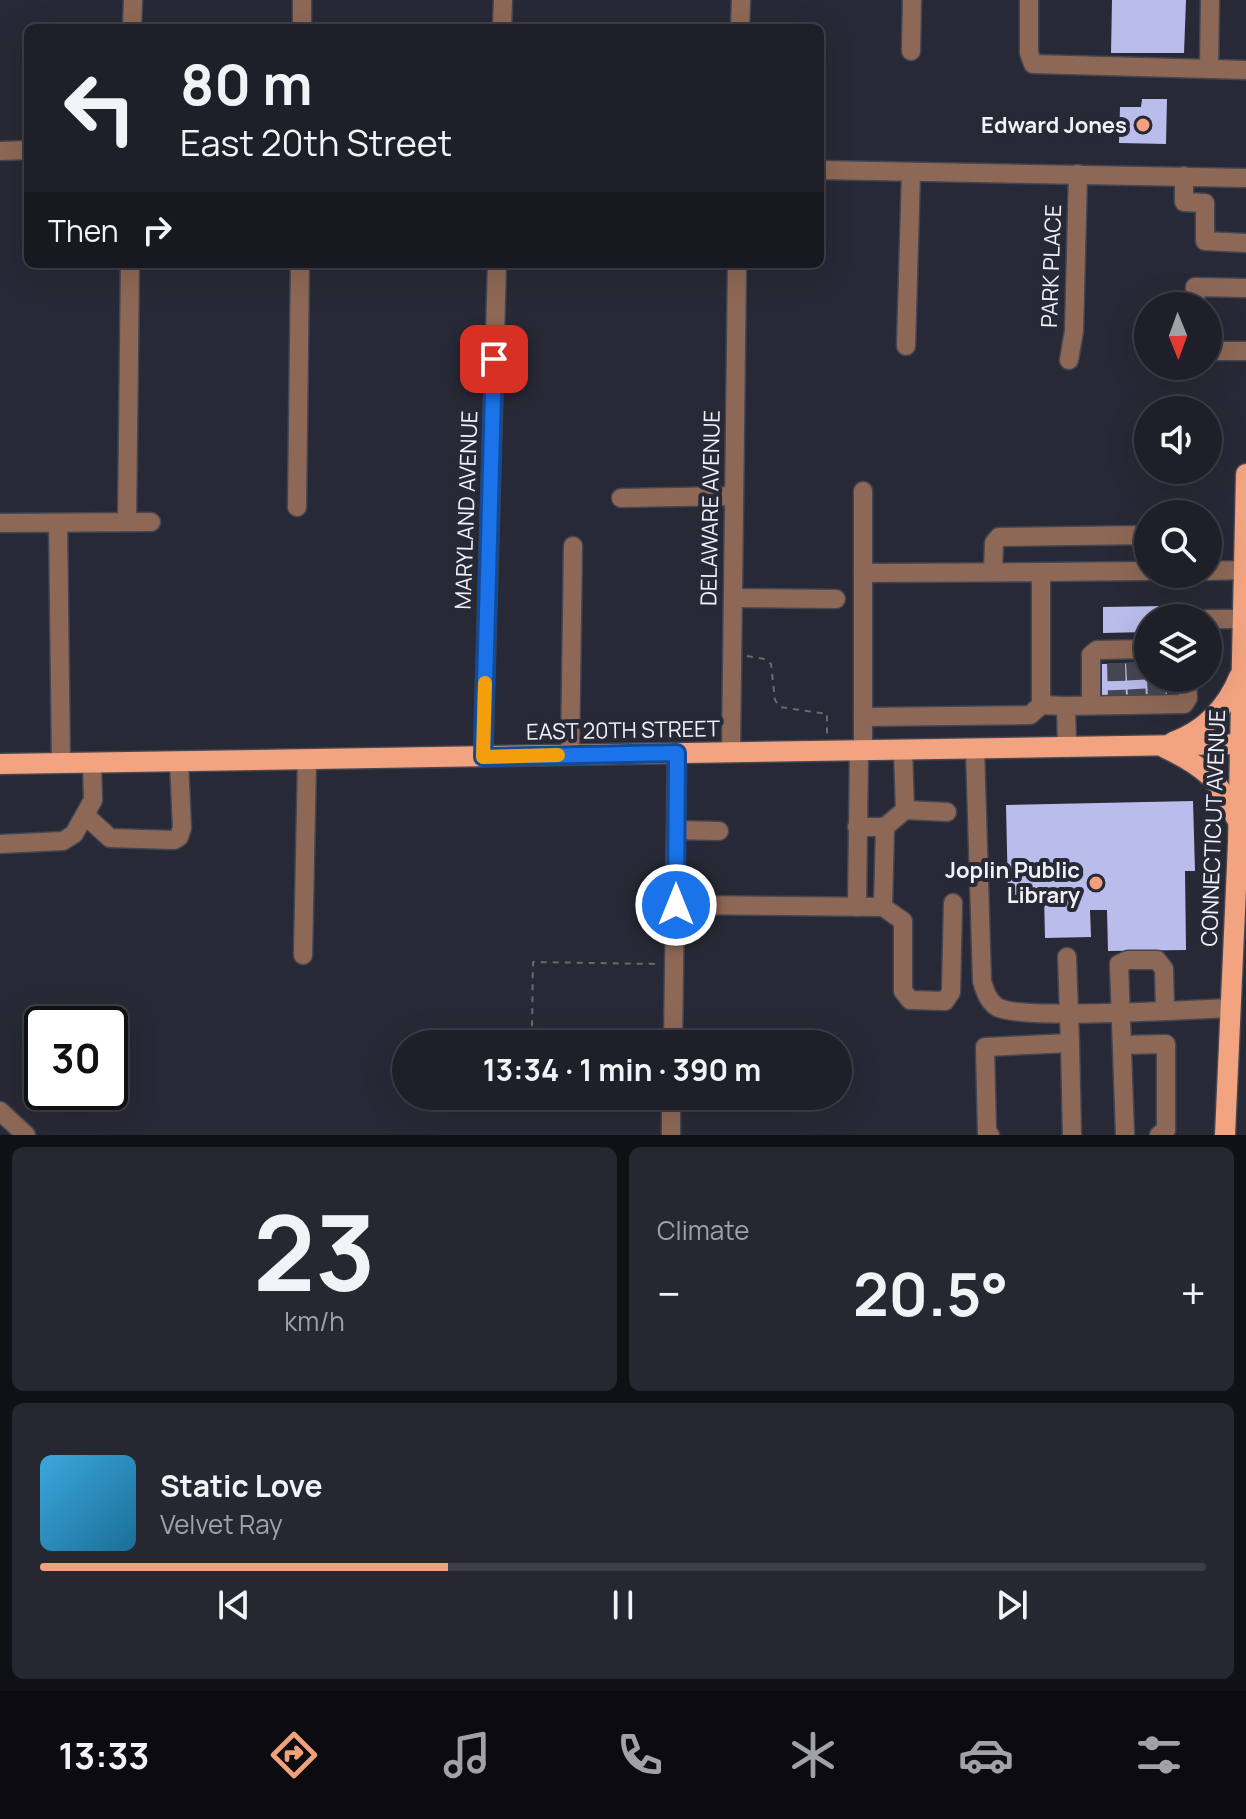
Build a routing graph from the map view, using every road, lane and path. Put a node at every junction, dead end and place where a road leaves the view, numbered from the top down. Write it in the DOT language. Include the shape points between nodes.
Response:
graph roads {
  1 [pos="133,0"];
  2 [pos="302,0"];
  3 [pos="503,0"];
  4 [pos="741,0"];
  5 [pos="912,0"];
  6 [pos="1029,0"];
  7 [pos="1210,0"];
  8 [pos="132,24"];
  9 [pos="302,24"];
  10 [pos="502,24"];
  11 [pos="740,24"];
  12 [pos="911,51"];
  13 [pos="1209,69"];
  14 [pos="1246,70"];
  15 [pos="24,150"];
  16 [pos="0,151"];
  17 [pos="824,170"];
  18 [pos="911,173"];
  19 [pos="1078,174"];
  20 [pos="1184,176"];
  21 [pos="1246,178"];
  22 [pos="1246,243"];
  23 [pos="130,268"];
  24 [pos="300,268"];
  25 [pos="497,268"];
  26 [pos="737,268"];
  27 [pos="1246,288"];
  28 [pos="1195,292"];
  29 [pos="906,346"];
  30 [pos="1222,351"];
  31 [pos="1246,351"];
  32 [pos="1069,360"];
  33 [pos="1246,474"];
  34 [pos="863,491"];
  35 [pos="734,496"];
  36 [pos="621,498"];
  37 [pos="297,507"];
  38 [pos="127,522"];
  39 [pos="151,522"];
  40 [pos="0,523"];
  41 [pos="58,523"];
  42 [pos="1134,535"];
  43 [pos="573,546"];
  44 [pos="1243,570"];
  45 [pos="1134,571"];
  46 [pos="1222,571"];
  47 [pos="993,572"];
  48 [pos="1041,572"];
  49 [pos="863,573"];
  50 [pos="733,598"];
  51 [pos="836,599"];
  52 [pos="1222,619"];
  53 [pos="1242,619"];
  54 [pos="1130,654"];
  55 [pos="733,655"];
  56 [pos="1243,678"];
  57 [pos="1188,692"];
  58 [pos="1041,705"];
  59 [pos="1091,705"];
  60 [pos="1066,706"];
  61 [pos="863,717"];
  62 [pos="1243,744"];
  63 [pos="1162,746"];
  64 [pos="1067,748"];
  65 [pos="975,749"];
  66 [pos="861,750"];
  67 [pos="903,750"];
  68 [pos="827,751"];
  69 [pos="731,752"];
  70 [pos="677,753"];
  71 [pos="570,755"];
  72 [pos="483,757"];
  73 [pos="307,760"];
  74 [pos="179,761"];
  75 [pos="61,763"];
  76 [pos="92,763"];
  77 [pos="0,764"];
  78 [pos="905,810"];
  79 [pos="947,812"];
  80 [pos="86,816"];
  81 [pos="1242,816"];
  82 [pos="857,827"];
  83 [pos="885,827"];
  84 [pos="676,830"];
  85 [pos="719,831"];
  86 [pos="0,844"];
  87 [pos="1242,859"];
  88 [pos="953,903"];
  89 [pos="676,905"];
  90 [pos="857,907"];
  91 [pos="883,907"];
  92 [pos="1241,915"];
  93 [pos="303,955"];
  94 [pos="1067,957"];
  95 [pos="674,965"];
  96 [pos="1236,1002"];
  97 [pos="1165,1010"];
  98 [pos="1120,1011"];
  99 [pos="1069,1012"];
  100 [pos="545,1030"];
  101 [pos="673,1030"];
  102 [pos="1070,1043"];
  103 [pos="1122,1045"];
  104 [pos="671,1110"];
  105 [pos="0,1111"];
  106 [pos="26,1135"];
  107 [pos="671,1135"];
  108 [pos="990,1135"];
  109 [pos="1072,1135"];
  110 [pos="1125,1135"];
  111 [pos="1159,1135"];
  112 [pos="1225,1135"];
  1 -- 8 [label="street"];
  2 -- 9 [label="street"];
  3 -- 10 [label="street"];
  4 -- 11 [label="street"];
  5 -- 12 [label="street"];
  6 -- 13 [label="street" via="1033,64"];
  7 -- 13 [label="street"];
  13 -- 14 [label="street"];
  15 -- 16 [label="street"];
  17 -- 18 [label="street"];
  18 -- 19 [label="street"];
  18 -- 29 [label="street"];
  19 -- 20 [label="street"];
  19 -- 32 [label="street, PARK PLACE"];
  20 -- 21 [label="street"];
  20 -- 22 [label="street" via="1184,202 1205,203 1205,241"];
  23 -- 38 [label="street"];
  24 -- 37 [label="street"];
  25 -- 72 [label="street, MARYLAND AVENUE"];
  26 -- 35 [label="street, DELAWARE AVENUE"];
  27 -- 28 [label="street" via="1195,287"];
  30 -- 31 [label="street"];
  33 -- 44 [label="main road, CONNECTICUT AVENUE"];
  34 -- 49 [label="street"];
  35 -- 36 [label="street"];
  35 -- 50 [label="street, DELAWARE AVENUE"];
  38 -- 39 [label="street"];
  38 -- 41 [label="street"];
  40 -- 41 [label="street"];
  41 -- 75 [label="street"];
  42 -- 47 [label="street" via="999,537"];
  43 -- 71 [label="street"];
  44 -- 46 [label="street"];
  44 -- 53 [label="main road, CONNECTICUT AVENUE"];
  45 -- 48 [label="street"];
  47 -- 48 [label="street"];
  47 -- 49 [label="street"];
  48 -- 58 [label="street"];
  49 -- 61 [label="street"];
  50 -- 51 [label="street"];
  50 -- 55 [label="street, DELAWARE AVENUE"];
  52 -- 53 [label="street"];
  53 -- 56 [label="main road, CONNECTICUT AVENUE"];
  54 -- 59 [label="street" via="1097,650 1091,655"];
  55 -- 68 [label="path" via="755,656 771,664 780,707 827,714"];
  55 -- 69 [label="street, DELAWARE AVENUE"];
  56 -- 62 [label="main road, CONNECTICUT AVENUE"];
  56 -- 63 [label="main road" via="1203,726"];
  57 -- 59 [label="street" via="1184,704"];
  58 -- 60 [label="street"];
  58 -- 61 [label="street" via="1030,715"];
  59 -- 60 [label="street"];
  60 -- 64 [label="street"];
  61 -- 66 [label="street"];
  62 -- 63 [label="main road, EAST 20TH STREET"];
  62 -- 81 [label="main road, CONNECTICUT AVENUE"];
  63 -- 64 [label="main road, EAST 20TH STREET"];
  63 -- 81 [label="main road" via="1207,771"];
  64 -- 65 [label="main road, EAST 20TH STREET"];
  65 -- 67 [label="main road, EAST 20TH STREET"];
  65 -- 99 [label="street" via="982,981 987,996 1012,1013"];
  66 -- 67 [label="main road, EAST 20TH STREET"];
  66 -- 68 [label="main road, EAST 20TH STREET"];
  66 -- 82 [label="street"];
  67 -- 78 [label="street"];
  68 -- 69 [label="main road, EAST 20TH STREET"];
  69 -- 70 [label="main road, EAST 20TH STREET"];
  70 -- 71 [label="main road, EAST 20TH STREET"];
  70 -- 84 [label="street"];
  71 -- 72 [label="main road, EAST 20TH STREET"];
  72 -- 73 [label="main road, EAST 20TH STREET"];
  73 -- 74 [label="main road, EAST 20TH STREET"];
  73 -- 93 [label="street"];
  74 -- 76 [label="main road, EAST 20TH STREET"];
  74 -- 80 [label="street" via="182,828 174,840 110,838"];
  75 -- 76 [label="main road, EAST 20TH STREET"];
  75 -- 77 [label="main road, EAST 20TH STREET"];
  76 -- 80 [label="street" via="93,800"];
  78 -- 79 [label="street"];
  78 -- 83 [label="street"];
  80 -- 86 [label="street" via="63,841"];
  81 -- 87 [label="main road, CONNECTICUT AVENUE"];
  82 -- 83 [label="street"];
  82 -- 90 [label="street"];
  83 -- 91 [label="street"];
  84 -- 85 [label="street"];
  84 -- 89 [label="street"];
  87 -- 92 [label="main road, CONNECTICUT AVENUE"];
  88 -- 91 [label="street" via="951,992 945,1001 910,1000 903,991 903,921"];
  89 -- 90 [label="street"];
  89 -- 95 [label="street"];
  90 -- 91 [label="street"];
  92 -- 96 [label="main road, CONNECTICUT AVENUE"];
  94 -- 99 [label="street"];
  95 -- 100 [label="path" via="533,962 532,1028"];
  95 -- 101 [label="street"];
  96 -- 97 [label="street"];
  96 -- 112 [label="main road, CONNECTICUT AVENUE"];
  97 -- 98 [label="street"];
  97 -- 98 [label="street" via="1164,969 1157,960 1128,960 1119,964"];
  98 -- 99 [label="street"];
  98 -- 103 [label="street"];
  99 -- 102 [label="street"];
  102 -- 108 [label="street" via="985,1047"];
  102 -- 109 [label="street"];
  103 -- 110 [label="street"];
  103 -- 111 [label="street" via="1166,1044 1166,1130"];
  104 -- 107 [label="street"];
  105 -- 106 [label="street"];
}
